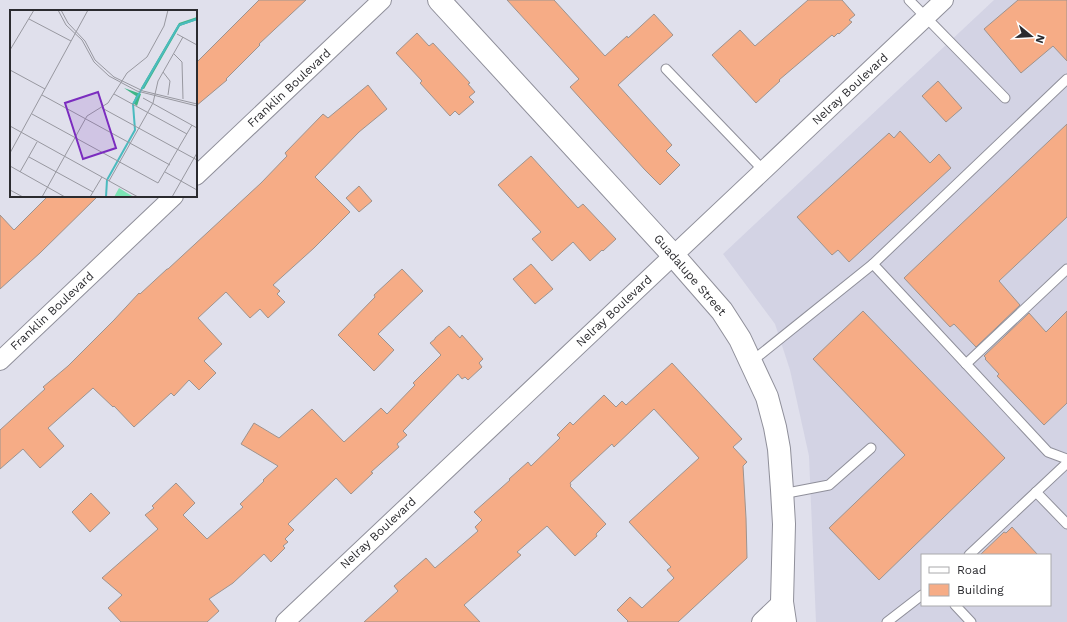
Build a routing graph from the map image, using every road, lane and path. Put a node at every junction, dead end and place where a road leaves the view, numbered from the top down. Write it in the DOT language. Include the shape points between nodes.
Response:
graph roads {
  1 [pos="382,0"];
  2 [pos="439,0"];
  3 [pos="909,0"];
  4 [pos="944,0"];
  5 [pos="926,17"];
  6 [pos="666,69"];
  7 [pos="1067,79"];
  8 [pos="1005,98"];
  9 [pos="763,170"];
  10 [pos="197,175"];
  11 [pos="173,197"];
  12 [pos="674,256"];
  13 [pos="873,264"];
  14 [pos="1067,269"];
  15 [pos="0,361"];
  16 [pos="750,363"];
  17 [pos="966,364"];
  18 [pos="872,448"];
  19 [pos="1067,459"];
  20 [pos="1067,463"];
  21 [pos="1036,492"];
  22 [pos="782,494"];
  23 [pos="1067,524"];
  24 [pos="970,554"];
  25 [pos="921,596"];
  26 [pos="956,606"];
  27 [pos="783,612"];
  28 [pos="284,622"];
  29 [pos="761,622"];
  30 [pos="887,622"];
  31 [pos="970,622"];
  1 -- 10 [label="street, Franklin Boulevard"];
  2 -- 12 [label="street, Guadalupe Street"];
  3 -- 5 [label="lane"];
  4 -- 5 [label="street, Nelray Boulevard"];
  5 -- 8 [label="lane"];
  5 -- 9 [label="street, Nelray Boulevard"];
  6 -- 9 [label="lane"];
  7 -- 13 [label="lane"];
  9 -- 12 [label="street, Nelray Boulevard"];
  11 -- 15 [label="street, Franklin Boulevard"];
  12 -- 16 [label="street, Guadalupe Street" via="722,311 740,339"];
  12 -- 28 [label="street, Nelray Boulevard"];
  13 -- 16 [label="lane"];
  13 -- 17 [label="lane"];
  14 -- 17 [label="lane"];
  16 -- 22 [label="street, Guadalupe Street" via="767,397 775,427"];
  17 -- 19 [label="lane" via="1048,452"];
  18 -- 22 [label="lane" via="829,485"];
  20 -- 21 [label="lane"];
  21 -- 23 [label="lane"];
  21 -- 24 [label="lane"];
  22 -- 27 [label="street, Guadalupe Street"];
  25 -- 30 [label="lane"];
  26 -- 31 [label="lane"];
  27 -- 29 [label="street"];
}
